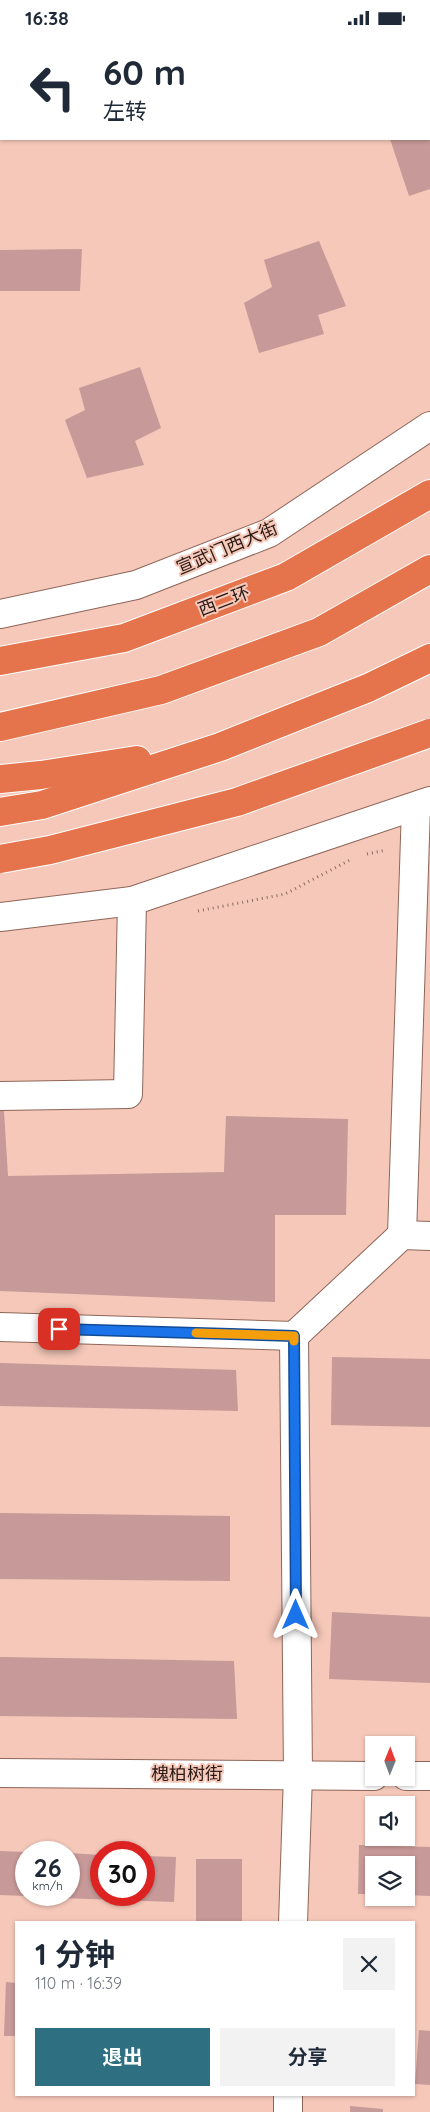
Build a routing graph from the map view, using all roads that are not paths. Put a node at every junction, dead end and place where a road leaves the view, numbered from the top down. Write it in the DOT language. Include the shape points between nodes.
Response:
graph roads {
  1 [pos="430,426"];
  2 [pos="430,494"];
  3 [pos="430,569"];
  4 [pos="0,613"];
  5 [pos="430,658"];
  6 [pos="0,661"];
  7 [pos="0,727"];
  8 [pos="430,733"];
  9 [pos="220,747"];
  10 [pos="0,779"];
  11 [pos="423,804"];
  12 [pos="0,812"];
  13 [pos="0,859"];
  14 [pos="132,901"];
  15 [pos="0,917"];
  16 [pos="421,924"];
  17 [pos="0,1095"];
  18 [pos="402,1235"];
  19 [pos="430,1237"];
  20 [pos="0,1327"];
  21 [pos="294,1336"];
  22 [pos="0,1773"];
  23 [pos="298,1775"];
  24 [pos="365,1776"];
  25 [pos="415,1776"];
  26 [pos="430,1776"];
  27 [pos="293,1921"];
  28 [pos="288,2096"];
  29 [pos="288,2112"];
  1 -- 4 [label="street, 宣武门西大街" via="269,533 136,585"];
  2 -- 6 [label="highway, 西二环" via="286,577 124,638"];
  3 -- 7 [label="highway" via="318,632 179,684"];
  5 -- 9 [label="highway" via="368,688"];
  8 -- 13 [label="highway, bridge" via="237,802 50,850"];
  9 -- 10 [label="highway"];
  9 -- 12 [label="highway" via="42,805"];
  11 -- 14 [label="street"];
  11 -- 16 [label="street"];
  14 -- 15 [label="street"];
  14 -- 17 [label="street" via="128,1094"];
  16 -- 18 [label="street"];
  18 -- 19 [label="street"];
  18 -- 21 [label="street"];
  20 -- 21 [label="street"];
  21 -- 23 [label="street"];
  22 -- 23 [label="street, 槐柏树街"];
  23 -- 24 [label="street, 槐柏树街"];
  23 -- 27 [label="street"];
  25 -- 26 [label="street"];
  28 -- 29 [label="street"];
}
